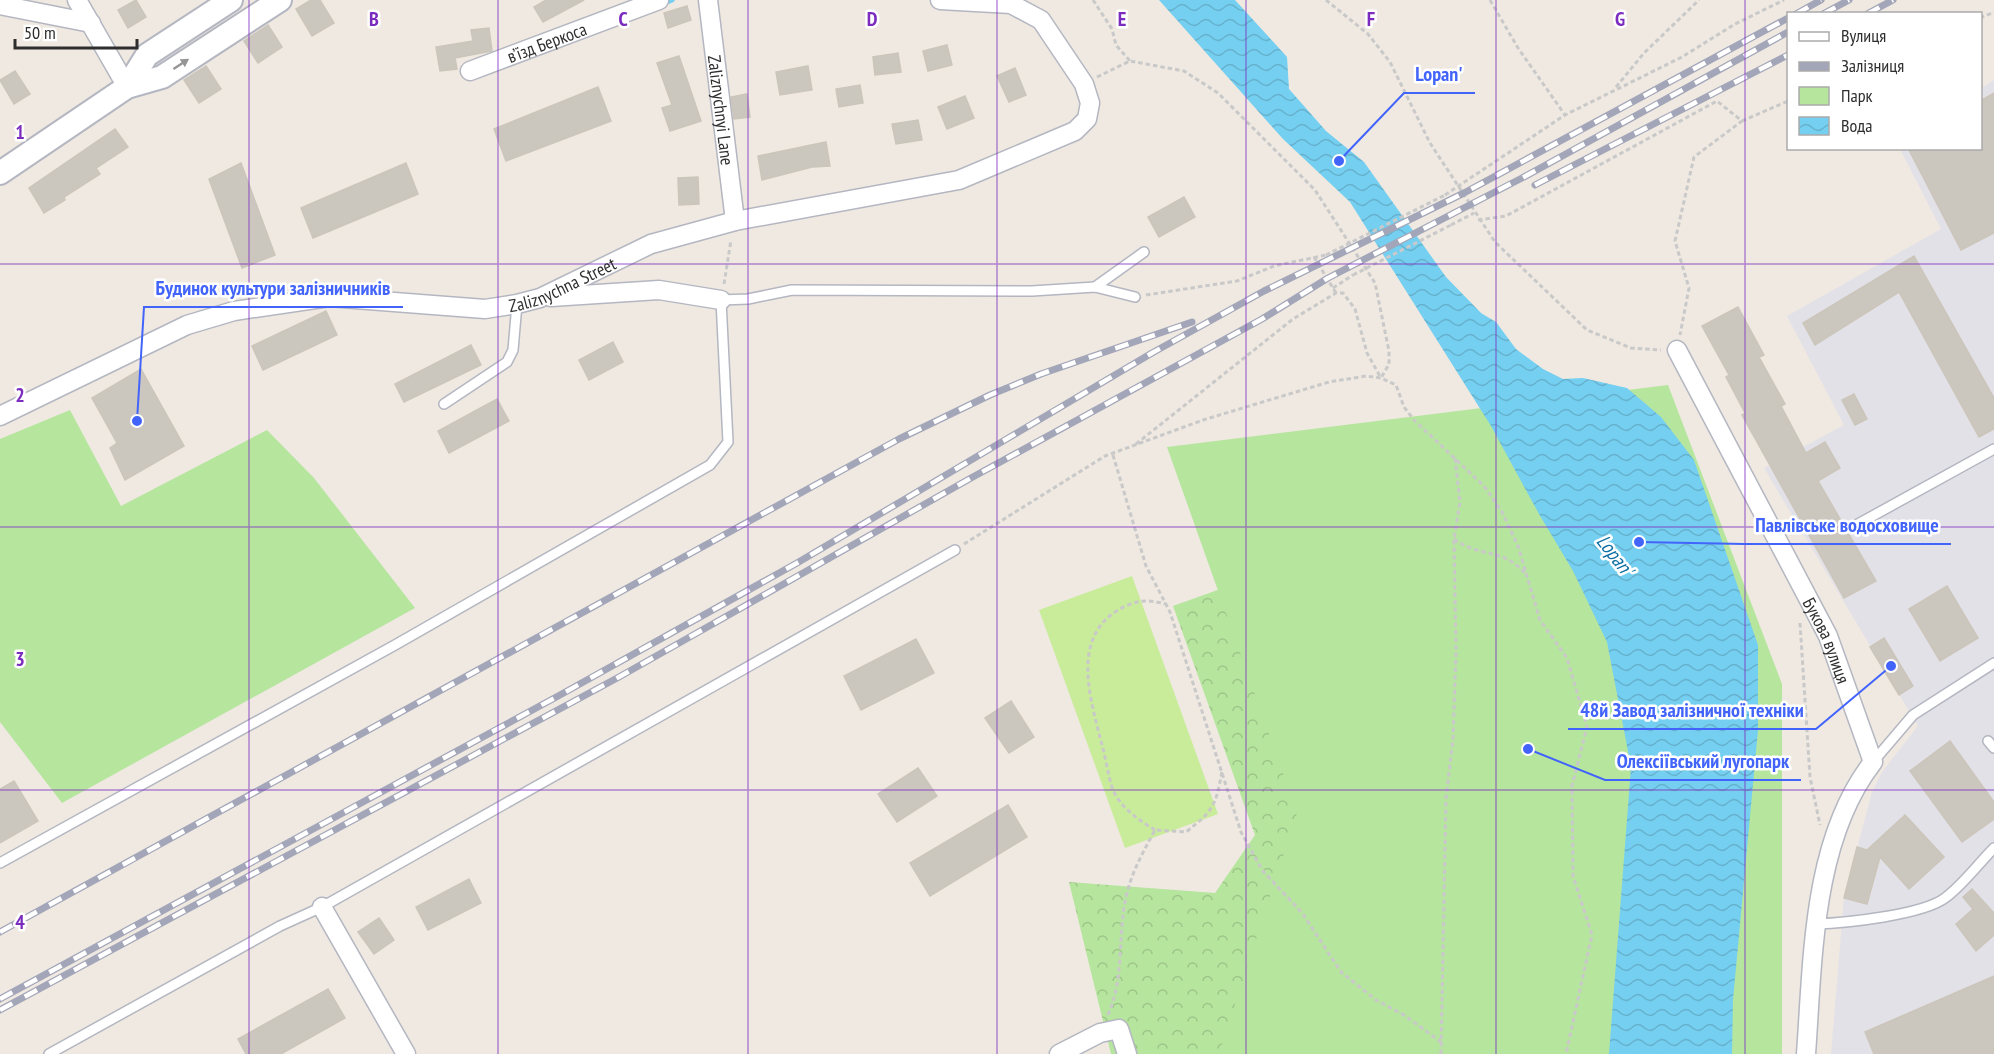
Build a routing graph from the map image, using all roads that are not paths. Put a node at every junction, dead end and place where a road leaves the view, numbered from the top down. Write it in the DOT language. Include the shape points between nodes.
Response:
graph roads {
  1 [pos="77,0"];
  2 [pos="231,0"];
  3 [pos="280,0"];
  4 [pos="659,0"];
  5 [pos="708,0"];
  6 [pos="940,0"];
  7 [pos="0,5"];
  8 [pos="91,23"];
  9 [pos="470,71"];
  10 [pos="127,87"];
  11 [pos="0,173"];
  12 [pos="735,221"];
  13 [pos="1144,252"];
  14 [pos="1095,287"];
  15 [pos="1135,297"];
  16 [pos="540,298"];
  17 [pos="721,300"];
  18 [pos="517,304"];
  19 [pos="1677,350"];
  20 [pos="444,404"];
  21 [pos="0,416"];
  22 [pos="1994,449"];
  23 [pos="1858,524"];
  24 [pos="955,550"];
  25 [pos="1994,663"];
  26 [pos="1873,762"];
  27 [pos="1994,848"];
  28 [pos="0,863"];
  29 [pos="322,907"];
  30 [pos="1815,924"];
  31 [pos="48,1054"];
  32 [pos="406,1054"];
  33 [pos="1059,1054"];
  34 [pos="1127,1054"];
  35 [pos="1806,1054"];
  1 -- 8 [label="street"];
  2 -- 10 [label="street" via="147,55"];
  10 -- 3 [label="street, one-way" via="162,76"];
  4 -- 9 [label="street, в’їзд Беркоса"];
  5 -- 12 [label="street, Zaliznychnyi Lane"];
  6 -- 12 [label="street, Zaliznychna Street" via="1011,4 1041,20 1084,84 1090,103 1087,119 1075,131 959,180"];
  7 -- 8 [label="street"];
  8 -- 10 [label="street"];
  10 -- 11 [label="street"];
  12 -- 16 [label="street, Zaliznychna Street" via="651,244"];
  13 -- 14 [label="lane"];
  14 -- 15 [label="lane"];
  14 -- 17 [label="lane" via="1032,291 792,290"];
  16 -- 17 [label="street" via="659,290"];
  16 -- 18 [label="street, Zaliznychna Street"];
  17 -- 28 [label="lane" via="728,442 710,465"];
  18 -- 20 [label="lane" via="513,350 507,362"];
  18 -- 21 [label="street, Zaliznychna Street" via="485,309 328,297 234,311 187,325"];
  19 -- 26 [label="street, Букова вулиця" via="1828,636"];
  22 -- 23 [label="lane"];
  24 -- 29 [label="lane"];
  25 -- 26 [label="lane" via="1913,715"];
  26 -- 30 [label="street" via="1857,782 1832,843"];
  27 -- 30 [label="lane" via="1945,898 1911,911"];
  29 -- 31 [label="lane" via="280,926"];
  29 -- 32 [label="street"];
  30 -- 35 [label="street"];
  33 -- 34 [label="street" via="1100,1033 1119,1029"];
}
